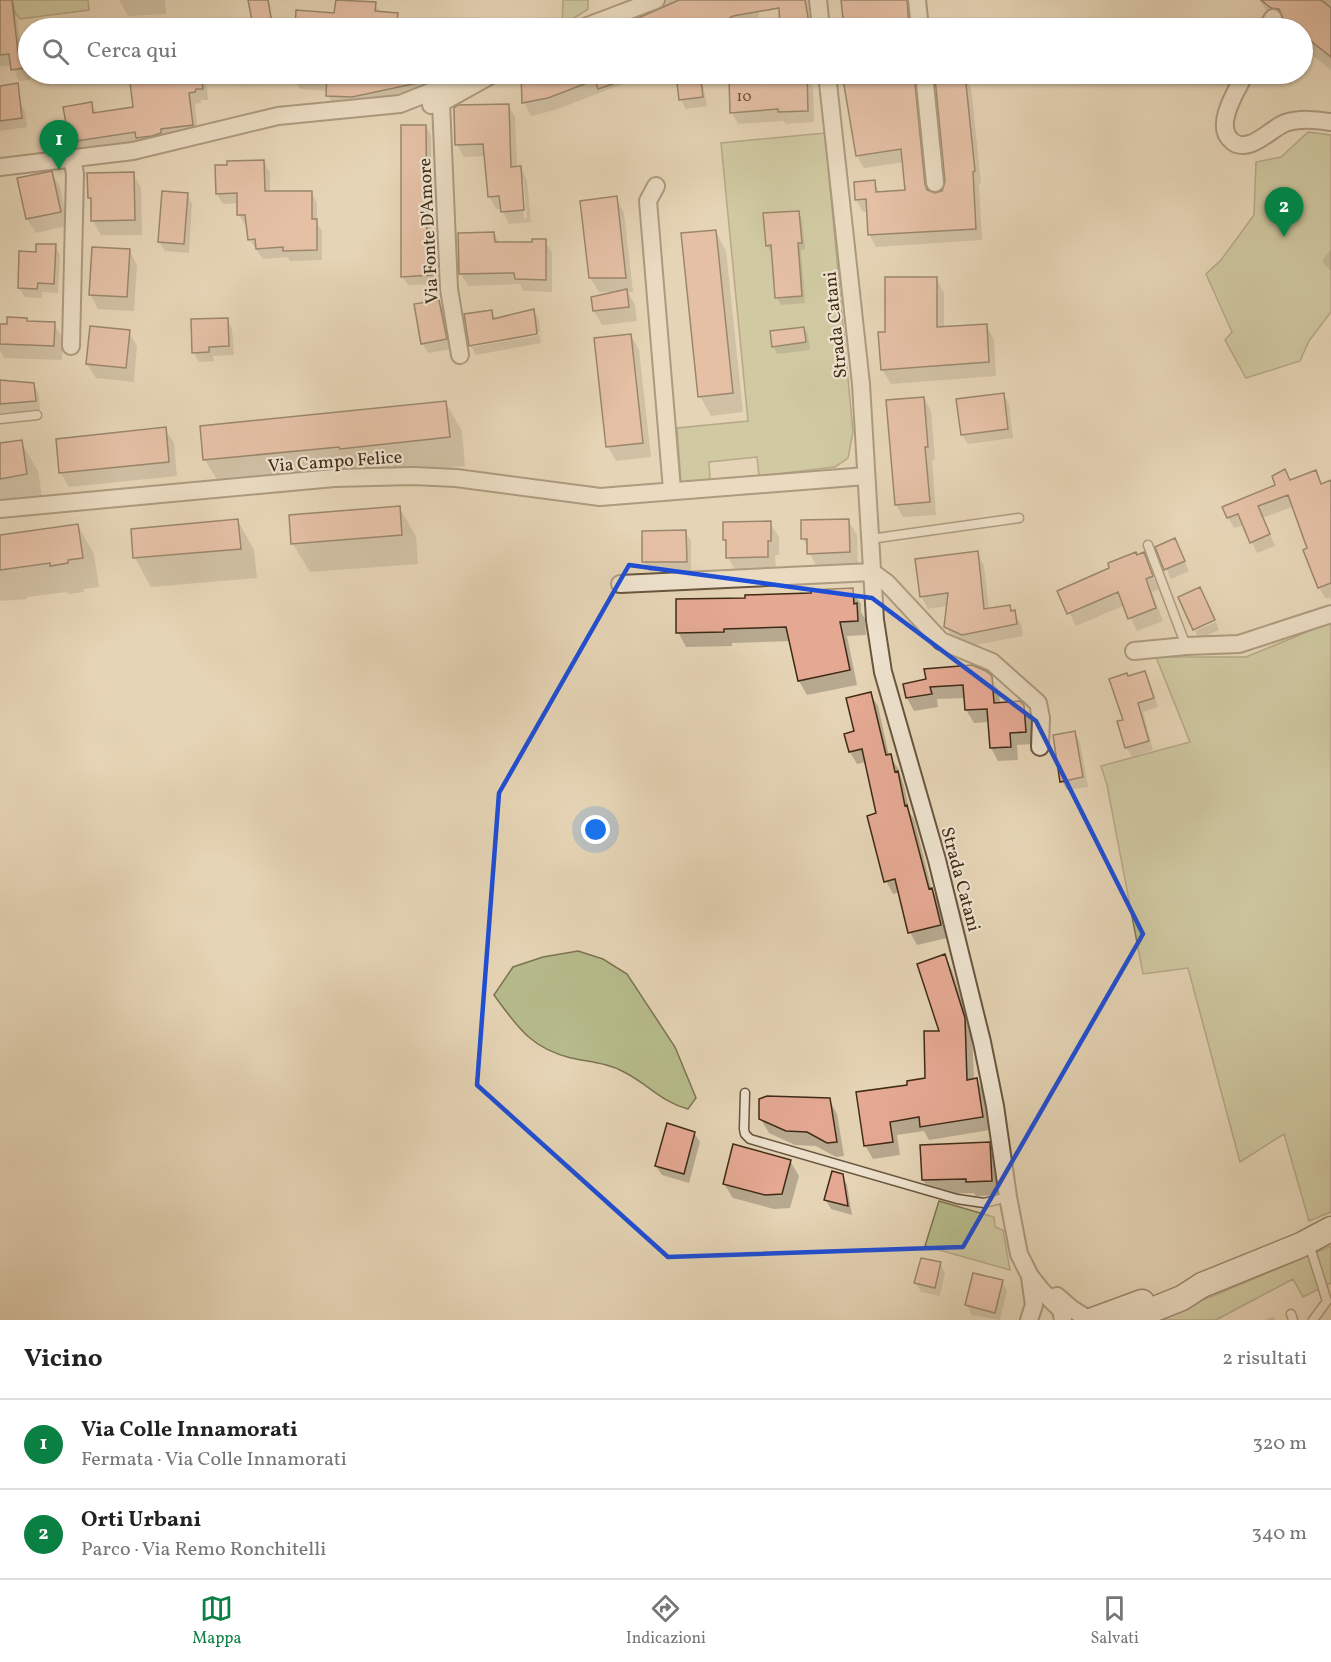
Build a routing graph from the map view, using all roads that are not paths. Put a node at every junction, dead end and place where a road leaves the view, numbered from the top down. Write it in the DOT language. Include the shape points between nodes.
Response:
graph roads {
  1 [pos="656,0"];
  2 [pos="818,0"];
  3 [pos="917,0"];
  4 [pos="608,18"];
  5 [pos="820,18"];
  6 [pos="919,18"];
  7 [pos="451,84"];
  8 [pos="476,84"];
  9 [pos="827,84"];
  10 [pos="925,84"];
  11 [pos="1241,84"];
  12 [pos="400,104"];
  13 [pos="441,104"];
  14 [pos="1331,122"];
  15 [pos="72,158"];
  16 [pos="0,167"];
  17 [pos="935,183"];
  18 [pos="656,186"];
  19 [pos="71,346"];
  20 [pos="460,355"];
  21 [pos="37,414"];
  22 [pos="0,419"];
  23 [pos="866,476"];
  24 [pos="672,490"];
  25 [pos="0,509"];
  26 [pos="1019,518"];
  27 [pos="870,539"];
  28 [pos="1148,544"];
  29 [pos="872,572"];
  30 [pos="620,584"];
  31 [pos="1331,614"];
  32 [pos="1186,646"];
  33 [pos="1134,651"];
  34 [pos="1040,747"];
  35 [pos="745,1093"];
  36 [pos="1008,1197"];
  37 [pos="1331,1229"];
  38 [pos="1308,1241"];
  39 [pos="1030,1276"];
  40 [pos="1202,1286"];
  41 [pos="1029,1320"];
  42 [pos="1063,1320"];
  43 [pos="1091,1320"];
  44 [pos="1127,1320"];
  45 [pos="1313,1320"];
  1 -- 4 [label="street"];
  2 -- 5 [label="street"];
  3 -- 6 [label="street"];
  7 -- 12 [label="street"];
  8 -- 13 [label="street"];
  9 -- 23 [label="street, Strada Catani" via="861,384"];
  10 -- 17 [label="street"];
  11 -- 14 [label="street" via="1224,122 1226,135 1235,143 1254,143 1286,122"];
  12 -- 13 [label="street"];
  12 -- 15 [label="street" via="278,116 133,151"];
  13 -- 20 [label="street, Via Fonte D'Amore" via="448,289"];
  15 -- 16 [label="street"];
  15 -- 19 [label="street" via="75,174"];
  18 -- 24 [label="street" via="648,201"];
  21 -- 22 [label="lane"];
  23 -- 24 [label="street, Via Campo Felice"];
  23 -- 27 [label="street, Strada Catani"];
  24 -- 25 [label="street, Via Campo Felice" via="600,497 456,478 334,478"];
  26 -- 27 [label="lane"];
  27 -- 29 [label="street, Strada Catani"];
  28 -- 32 [label="lane"];
  29 -- 30 [label="street"];
  29 -- 34 [label="street" via="941,641 992,662 1038,703"];
  29 -- 36 [label="street, Strada Catani" via="883,672 975,1011 995,1106"];
  31 -- 32 [label="street" via="1239,644"];
  32 -- 33 [label="street"];
  35 -- 36 [label="lane" via="744,1129 750,1139 957,1199 984,1203"];
  36 -- 39 [label="street, Strada Catani" via="1019,1254"];
  37 -- 38 [label="street"];
  38 -- 40 [label="street"];
  38 -- 45 [label="lane" via="1327,1302"];
  39 -- 41 [label="street" via="1034,1305"];
  39 -- 42 [label="street, Strada Catani" via="1061,1310"];
  39 -- 43 [label="street, Strada Catani"];
  40 -- 43 [label="street" via="1177,1289"];
  40 -- 44 [label="street"];
}
